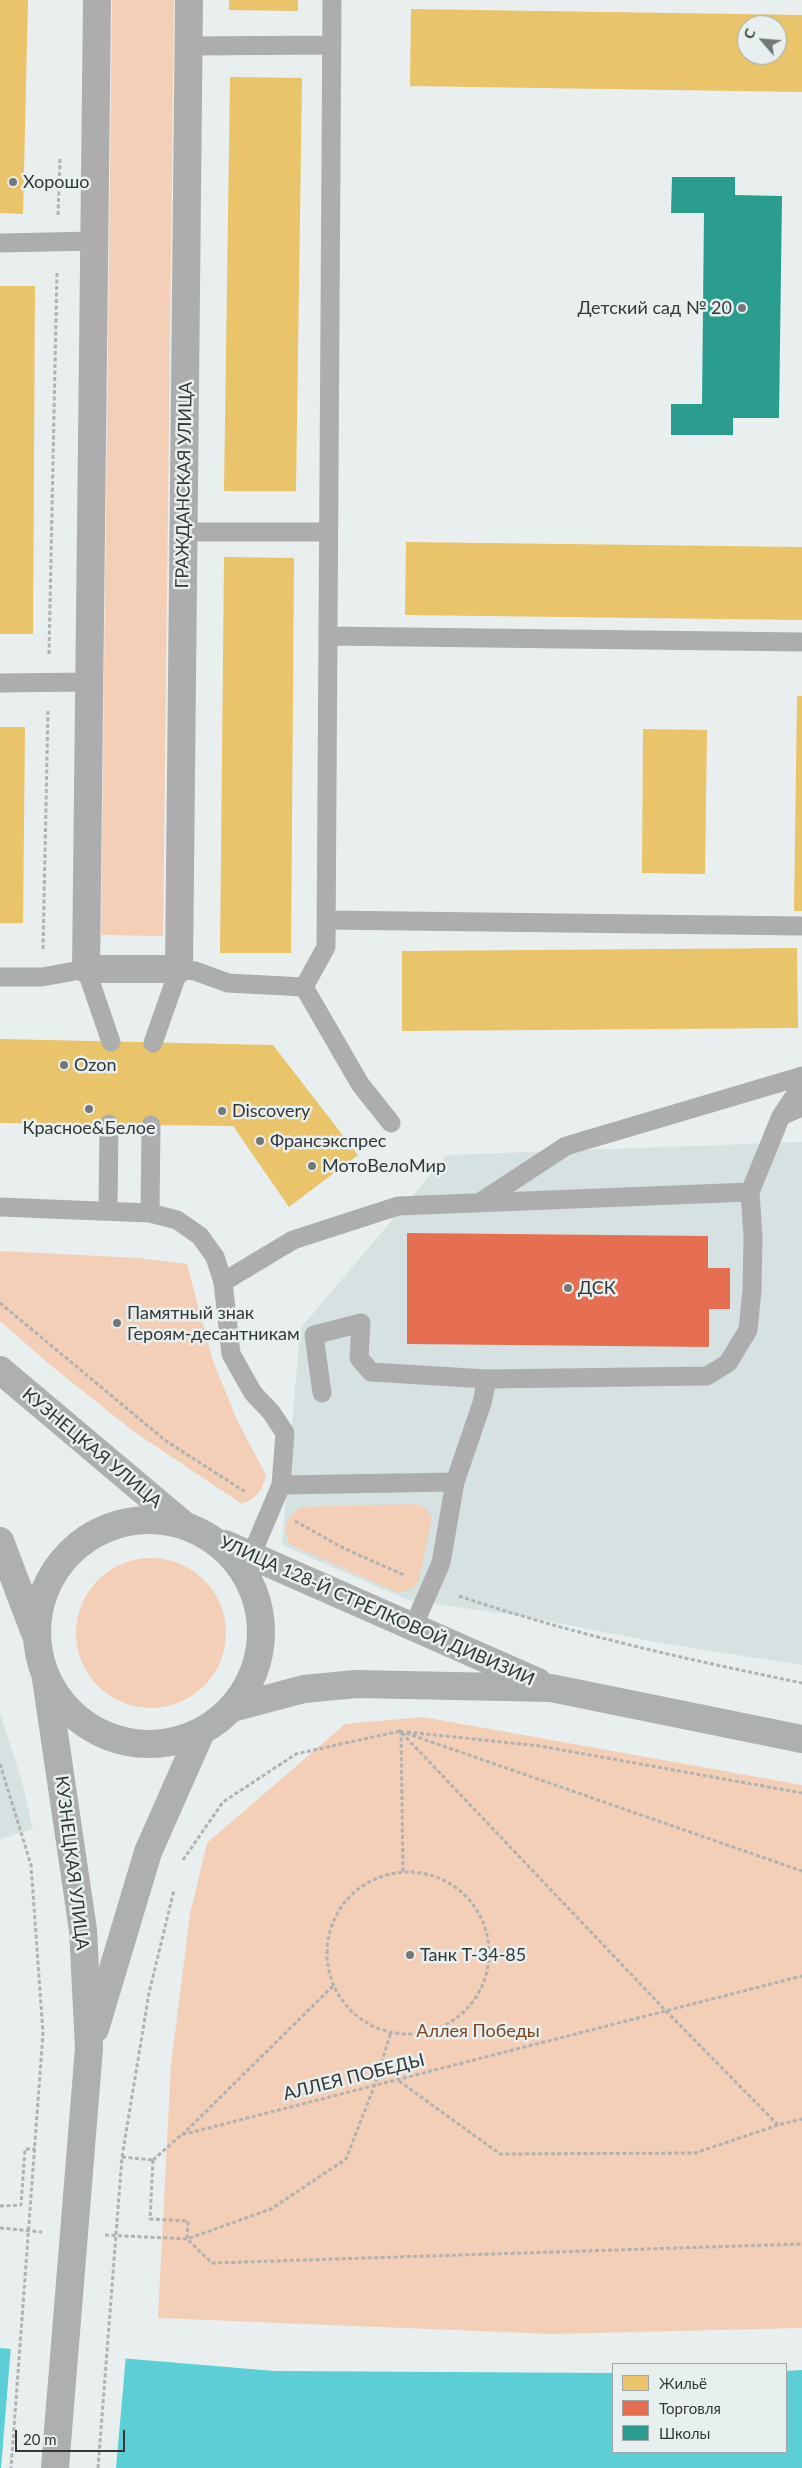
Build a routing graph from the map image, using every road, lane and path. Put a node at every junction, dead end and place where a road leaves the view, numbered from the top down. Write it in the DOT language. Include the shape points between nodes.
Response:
graph roads {
  1 [pos="97,0"];
  2 [pos="189,0"];
  3 [pos="332,0"];
  4 [pos="332,45"];
  5 [pos="189,46"];
  6 [pos="60,155"];
  7 [pos="94,241"];
  8 [pos="58,242"];
  9 [pos="0,243"];
  10 [pos="184,532"];
  11 [pos="328,532"];
  12 [pos="328,636"];
  13 [pos="802,642"];
  14 [pos="48,682"];
  15 [pos="88,682"];
  16 [pos="0,683"];
  17 [pos="326,920"];
  18 [pos="802,926"];
  19 [pos="86,969"];
  20 [pos="179,969"];
  21 [pos="0,977"];
  22 [pos="42,978"];
  23 [pos="304,987"];
  24 [pos="111,1042"];
  25 [pos="153,1044"];
  26 [pos="802,1076"];
  27 [pos="802,1085"];
  28 [pos="802,1108"];
  29 [pos="781,1116"];
  30 [pos="391,1123"];
  31 [pos="109,1124"];
  32 [pos="151,1125"];
  33 [pos="750,1192"];
  34 [pos="481,1202"];
  35 [pos="0,1207"];
  36 [pos="108,1210"];
  37 [pos="150,1213"];
  38 [pos="223,1282"];
  39 [pos="0,1370"];
  40 [pos="487,1379"];
  41 [pos="322,1393"];
  42 [pos="455,1482"];
  43 [pos="281,1485"];
  44 [pos="194,1530"];
  45 [pos="0,1541"];
  46 [pos="251,1556"];
  47 [pos="413,1626"];
  48 [pos="562,1628"];
  49 [pos="36,1638"];
  50 [pos="46,1679"];
  51 [pos="802,1683"];
  52 [pos="551,1688"];
  53 [pos="232,1708"];
  54 [pos="400,1731"];
  55 [pos="201,1732"];
  56 [pos="802,1739"];
  57 [pos="0,1764"];
  58 [pos="802,1793"];
  59 [pos="180,1865"];
  60 [pos="802,1871"];
  61 [pos="403,1872"];
  62 [pos="175,1883"];
  63 [pos="802,1976"];
  64 [pos="334,1985"];
  65 [pos="666,2011"];
  66 [pos="391,2032"];
  67 [pos="89,2048"];
  68 [pos="398,2080"];
  69 [pos="374,2087"];
  70 [pos="802,2119"];
  71 [pos="778,2125"];
  72 [pos="181,2136"];
  73 [pos="35,2149"];
  74 [pos="122,2157"];
  75 [pos="153,2160"];
  76 [pos="0,2206"];
  77 [pos="0,2228"];
  78 [pos="19,2230"];
  79 [pos="187,2239"];
  80 [pos="802,2244"];
  81 [pos="11,2468"];
  82 [pos="55,2468"];
  83 [pos="98,2468"];
  1 -- 7 [label="street"];
  2 -- 5 [label="street, ГРАЖДАНСКАЯ УЛИЦА"];
  3 -- 4 [label="lane"];
  4 -- 5 [label="lane"];
  4 -- 11 [label="lane"];
  5 -- 10 [label="street, ГРАЖДАНСКАЯ УЛИЦА"];
  6 -- 8 [label="path"];
  7 -- 8 [label="lane"];
  7 -- 15 [label="street"];
  8 -- 9 [label="lane"];
  8 -- 14 [label="path"];
  10 -- 11 [label="lane"];
  10 -- 20 [label="street, ГРАЖДАНСКАЯ УЛИЦА"];
  11 -- 12 [label="lane"];
  12 -- 13 [label="lane"];
  12 -- 17 [label="lane"];
  14 -- 15 [label="lane"];
  14 -- 16 [label="lane"];
  14 -- 22 [label="path"];
  15 -- 19 [label="street"];
  17 -- 18 [label="lane"];
  17 -- 23 [label="lane" via="326,947"];
  19 -- 20 [label="street"];
  19 -- 22 [label="lane"];
  19 -- 24 [label="lane"];
  20 -- 23 [label="lane" via="228,983"];
  20 -- 25 [label="lane"];
  21 -- 22 [label="lane"];
  23 -- 30 [label="lane" via="360,1084"];
  26 -- 34 [label="lane" via="566,1146"];
  27 -- 29 [label="lane"];
  28 -- 29 [label="lane"];
  29 -- 33 [label="lane"];
  31 -- 36 [label="lane"];
  32 -- 37 [label="lane"];
  33 -- 34 [label="lane"];
  33 -- 40 [label="lane" via="753,1246 748,1330 728,1363 707,1376"];
  34 -- 38 [label="lane" via="398,1206 293,1240"];
  35 -- 36 [label="lane"];
  36 -- 37 [label="lane"];
  37 -- 38 [label="lane" via="177,1220 200,1236 215,1257"];
  38 -- 43 [label="lane" via="231,1354 253,1393 285,1433"];
  39 -- 44 [label="main road, КУЗНЕЦКАЯ УЛИЦА"];
  40 -- 41 [label="lane" via="371,1372 359,1358 361,1323 314,1335"];
  40 -- 42 [label="lane"];
  42 -- 43 [label="lane"];
  42 -- 47 [label="lane" via="442,1563"];
  43 -- 46 [label="lane"];
  44 -- 46 [label="main road, УЛИЦА 128-Й СТРЕЛКОВОЙ ДИВИЗИИ"];
  44 -- 49 [label="main road" via="165,1521 126,1522 107,1528 73,1549 60,1563 42,1598"];
  44 -- 53 [label="main road" via="224,1549 241,1567 253,1589 260,1614 257,1664 247,1688"];
  45 -- 49 [label="main road"];
  46 -- 47 [label="main road, УЛИЦА 128-Й СТРЕЛКОВОЙ ДИВИЗИИ"];
  47 -- 52 [label="main road, УЛИЦА 128-Й СТРЕЛКОВОЙ ДИВИЗИИ"];
  48 -- 51 [label="path" via="673,1657"];
  49 -- 50 [label="main road"];
  50 -- 55 [label="main road" via="78,1720 100,1734 124,1742 177,1741"];
  50 -- 67 [label="main road, КУЗНЕЦКАЯ УЛИЦА" via="83,1930"];
  52 -- 53 [label="main road, УЛИЦА 128-Й СТРЕЛКОВОЙ ДИВИЗИИ" via="356,1684 304,1689"];
  52 -- 56 [label="main road, УЛИЦА 128-Й СТРЕЛКОВОЙ ДИВИЗИИ"];
  53 -- 55 [label="main road"];
  54 -- 58 [label="path" via="540,1746"];
  54 -- 59 [label="path" via="296,1754 223,1802"];
  54 -- 60 [label="path"];
  54 -- 61 [label="path"];
  54 -- 65 [label="path"];
  55 -- 67 [label="main road, КУЗНЕЦКАЯ УЛИЦА" via="148,1852"];
  57 -- 73 [label="path" via="30,1864 43,2033"];
  61 -- 64 [label="path" via="378,1877 356,1890 339,1910 329,1934 327,1959"];
  61 -- 66 [label="path" via="431,1875 456,1887 475,1907 487,1932 489,1960 482,1986 467,2009 445,2026 418,2034"];
  62 -- 74 [label="path" via="149,1993"];
  63 -- 65 [label="path, АЛЛЕЯ ПОБЕДЫ"];
  64 -- 66 [label="path" via="347,2006 367,2023"];
  64 -- 72 [label="path"];
  65 -- 68 [label="path, АЛЛЕЯ ПОБЕДЫ"];
  65 -- 71 [label="path"];
  66 -- 69 [label="path"];
  67 -- 82 [label="main road, КУЗНЕЦКАЯ УЛИЦА"];
  68 -- 69 [label="path, АЛЛЕЯ ПОБЕДЫ"];
  68 -- 71 [label="path" via="500,2154 695,2153"];
  69 -- 72 [label="path, АЛЛЕЯ ПОБЕДЫ"];
  69 -- 79 [label="path" via="346,2159 271,2209"];
  70 -- 71 [label="path"];
  72 -- 75 [label="path, АЛЛЕЯ ПОБЕДЫ"];
  73 -- 76 [label="path" via="25,2149 21,2205"];
  73 -- 81 [label="path"];
  74 -- 75 [label="path"];
  74 -- 83 [label="path"];
  75 -- 79 [label="path" via="150,2219 188,2221"];
  77 -- 78 [label="path"];
  79 -- 80 [label="path" via="212,2263"];
}
